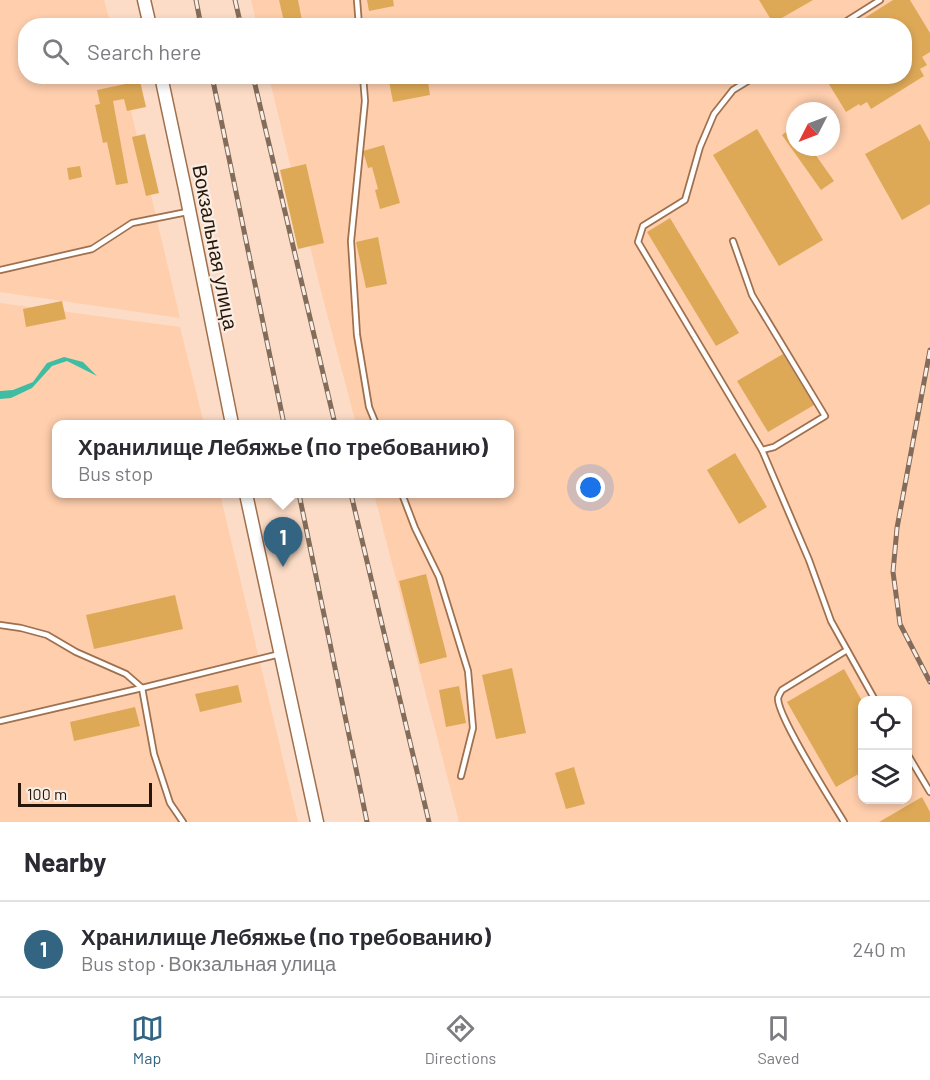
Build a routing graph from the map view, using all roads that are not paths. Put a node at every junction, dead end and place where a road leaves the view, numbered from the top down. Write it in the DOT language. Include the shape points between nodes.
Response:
graph roads {
  1 [pos="144,0"];
  2 [pos="357,0"];
  3 [pos="880,0"];
  4 [pos="148,18"];
  5 [pos="358,18"];
  6 [pos="852,18"];
  7 [pos="163,84"];
  8 [pos="364,84"];
  9 [pos="743,84"];
  10 [pos="190,211"];
  11 [pos="733,240"];
  12 [pos="0,270"];
  13 [pos="231,420"];
  14 [pos="374,420"];
  15 [pos="762,450"];
  16 [pos="247,498"];
  17 [pos="404,498"];
  18 [pos="0,625"];
  19 [pos="847,650"];
  20 [pos="281,653"];
  21 [pos="142,688"];
  22 [pos="873,696"];
  23 [pos="0,721"];
  24 [pos="912,762"];
  25 [pos="461,776"];
  26 [pos="930,792"];
  27 [pos="183,822"];
  28 [pos="317,822"];
  29 [pos="844,822"];
  1 -- 4 [label="main road"];
  2 -- 5 [label="lane"];
  3 -- 6 [label="lane"];
  7 -- 10 [label="main road, Вокзальная улица"];
  8 -- 14 [label="lane" via="351,241 357,335"];
  9 -- 15 [label="lane" via="714,114 685,200 643,226 638,242"];
  10 -- 12 [label="lane" via="132,223 92,249"];
  10 -- 13 [label="main road, Вокзальная улица"];
  11 -- 15 [label="lane" via="752,295 825,416 774,447"];
  15 -- 19 [label="lane" via="831,621"];
  16 -- 20 [label="main road"];
  17 -- 25 [label="lane" via="439,577 468,671 473,728"];
  18 -- 21 [label="lane" via="47,635 126,674"];
  19 -- 22 [label="lane"];
  19 -- 29 [label="lane" via="782,690 778,697 790,729"];
  20 -- 21 [label="lane"];
  20 -- 28 [label="main road"];
  21 -- 23 [label="lane"];
  21 -- 27 [label="lane" via="154,754 170,803"];
  24 -- 26 [label="lane"];
}
